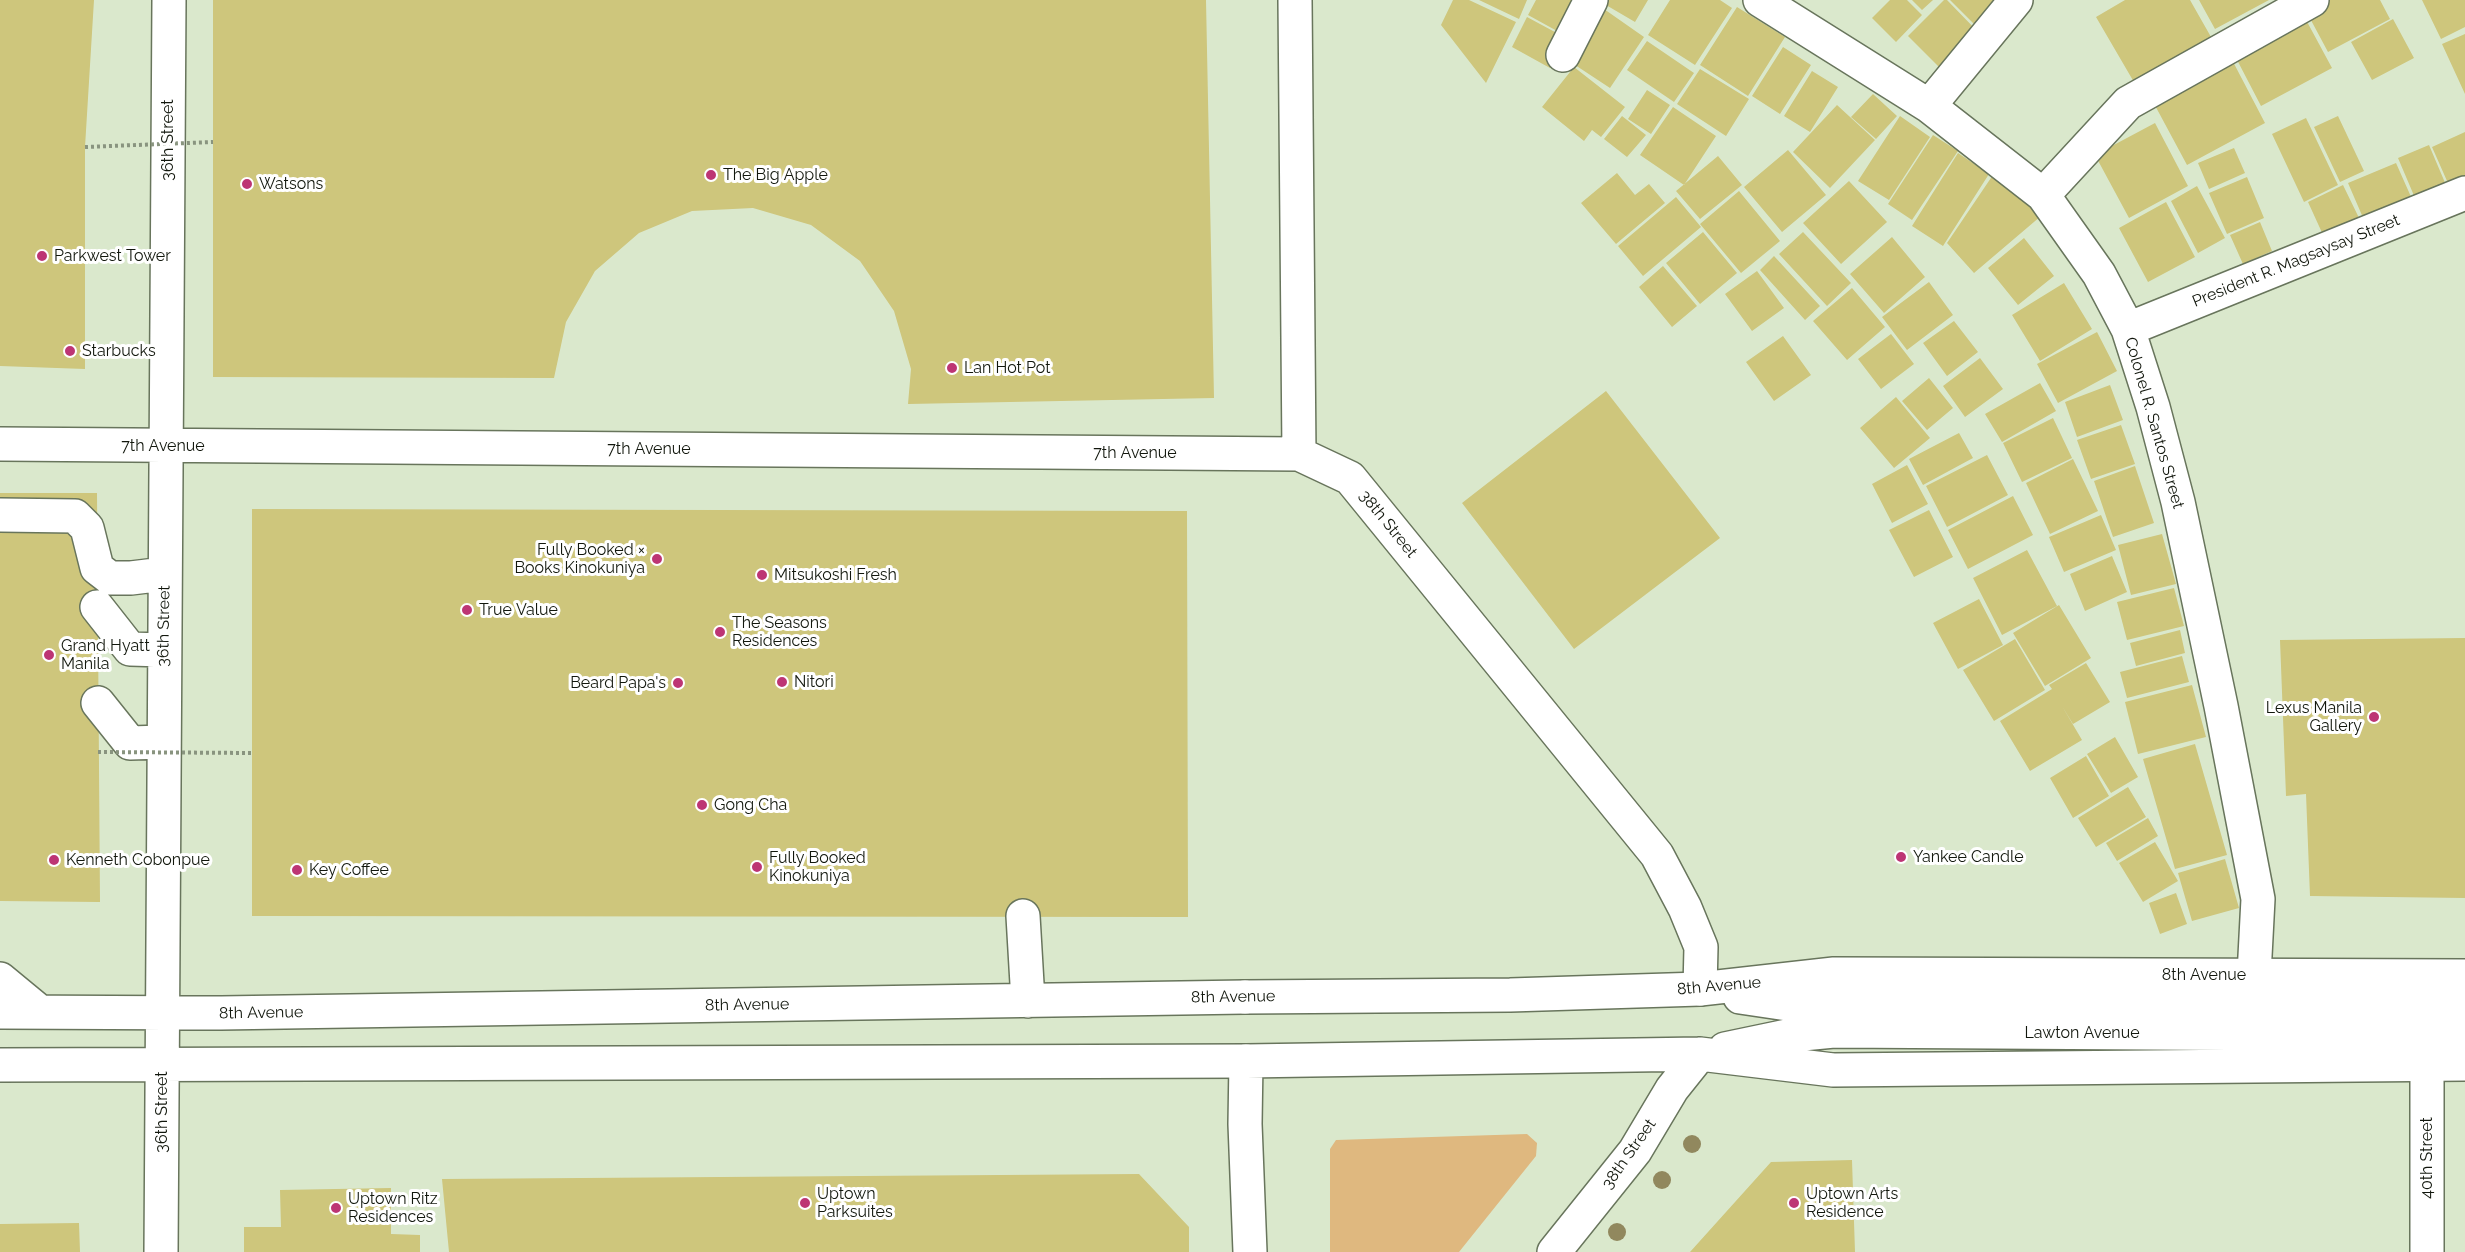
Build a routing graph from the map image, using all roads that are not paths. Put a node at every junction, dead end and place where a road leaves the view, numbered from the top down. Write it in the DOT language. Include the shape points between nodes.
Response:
graph roads {
  1 [pos="169,0"];
  2 [pos="1295,0"];
  3 [pos="1591,0"];
  4 [pos="2016,0"];
  5 [pos="2312,0"];
  6 [pos="1771,3"];
  7 [pos="1563,56"];
  8 [pos="1929,106"];
  9 [pos="2465,193"];
  10 [pos="2043,195"];
  11 [pos="2128,329"];
  12 [pos="0,444"];
  13 [pos="165,445"];
  14 [pos="1299,454"];
  15 [pos="0,515"];
  16 [pos="164,574"];
  17 [pos="97,607"];
  18 [pos="164,650"];
  19 [pos="98,703"];
  20 [pos="163,742"];
  21 [pos="1023,916"];
  22 [pos="2254,975"];
  23 [pos="2465,976"];
  24 [pos="0,979"];
  25 [pos="1700,989"];
  26 [pos="1028,1001"];
  27 [pos="2465,1008"];
  28 [pos="0,1012"];
  29 [pos="40,1012"];
  30 [pos="163,1013"];
  31 [pos="2465,1035"];
  32 [pos="1700,1054"];
  33 [pos="1246,1061"];
  34 [pos="2427,1064"];
  35 [pos="2465,1064"];
  36 [pos="0,1065"];
  37 [pos="162,1065"];
  38 [pos="161,1252"];
  39 [pos="1250,1252"];
  40 [pos="1554,1252"];
  41 [pos="2427,1252"];
  1 -- 13 [label="street, 36th Street"];
  2 -- 14 [label="street"];
  3 -- 7 [label="street"];
  4 -- 8 [label="street"];
  5 -- 10 [label="street" via="2128,103"];
  6 -- 8 [label="street, Colonel R. Santos Street"];
  8 -- 10 [label="street, Colonel R. Santos Street"];
  9 -- 11 [label="street, President R. Magsaysay Street"];
  10 -- 11 [label="street, Colonel R. Santos Street" via="2099,274"];
  11 -- 22 [label="street, Colonel R. Santos Street" via="2178,502 2230,752 2258,899"];
  12 -- 13 [label="street, 7th Avenue"];
  13 -- 14 [label="street, 7th Avenue"];
  13 -- 16 [label="street, 36th Street"];
  14 -- 25 [label="street, 38th Street" via="1350,478 1657,855 1701,947"];
  15 -- 16 [label="street" via="75,516 87,528 97,568 110,578"];
  16 -- 18 [label="street, 36th Street"];
  17 -- 18 [label="street" via="130,649"];
  18 -- 20 [label="street, 36th Street"];
  19 -- 20 [label="street" via="130,743"];
  20 -- 30 [label="street, 36th Street"];
  21 -- 26 [label="street"];
  22 -- 23 [label="street, 8th Avenue"];
  22 -- 25 [label="street, 8th Avenue" via="1834,974"];
  24 -- 29 [label="street"];
  25 -- 26 [label="street, 8th Avenue"];
  25 -- 27 [label="street, Lawton Avenue" via="1794,1005 1824,1006"];
  26 -- 30 [label="street, 8th Avenue"];
  28 -- 29 [label="street, 8th Avenue"];
  29 -- 30 [label="street, 8th Avenue"];
  30 -- 37 [label="street, 36th Street"];
  31 -- 32 [label="street, Lawton Avenue" via="1834,1031 1756,1041"];
  32 -- 33 [label="street"];
  32 -- 34 [label="street" via="1833,1070"];
  32 -- 40 [label="street, 38th Street" via="1672,1089 1635,1151"];
  33 -- 37 [label="street"];
  33 -- 39 [label="street"];
  34 -- 35 [label="street"];
  34 -- 41 [label="street, 40th Street"];
  36 -- 37 [label="street"];
  37 -- 38 [label="street, 36th Street"];
}
